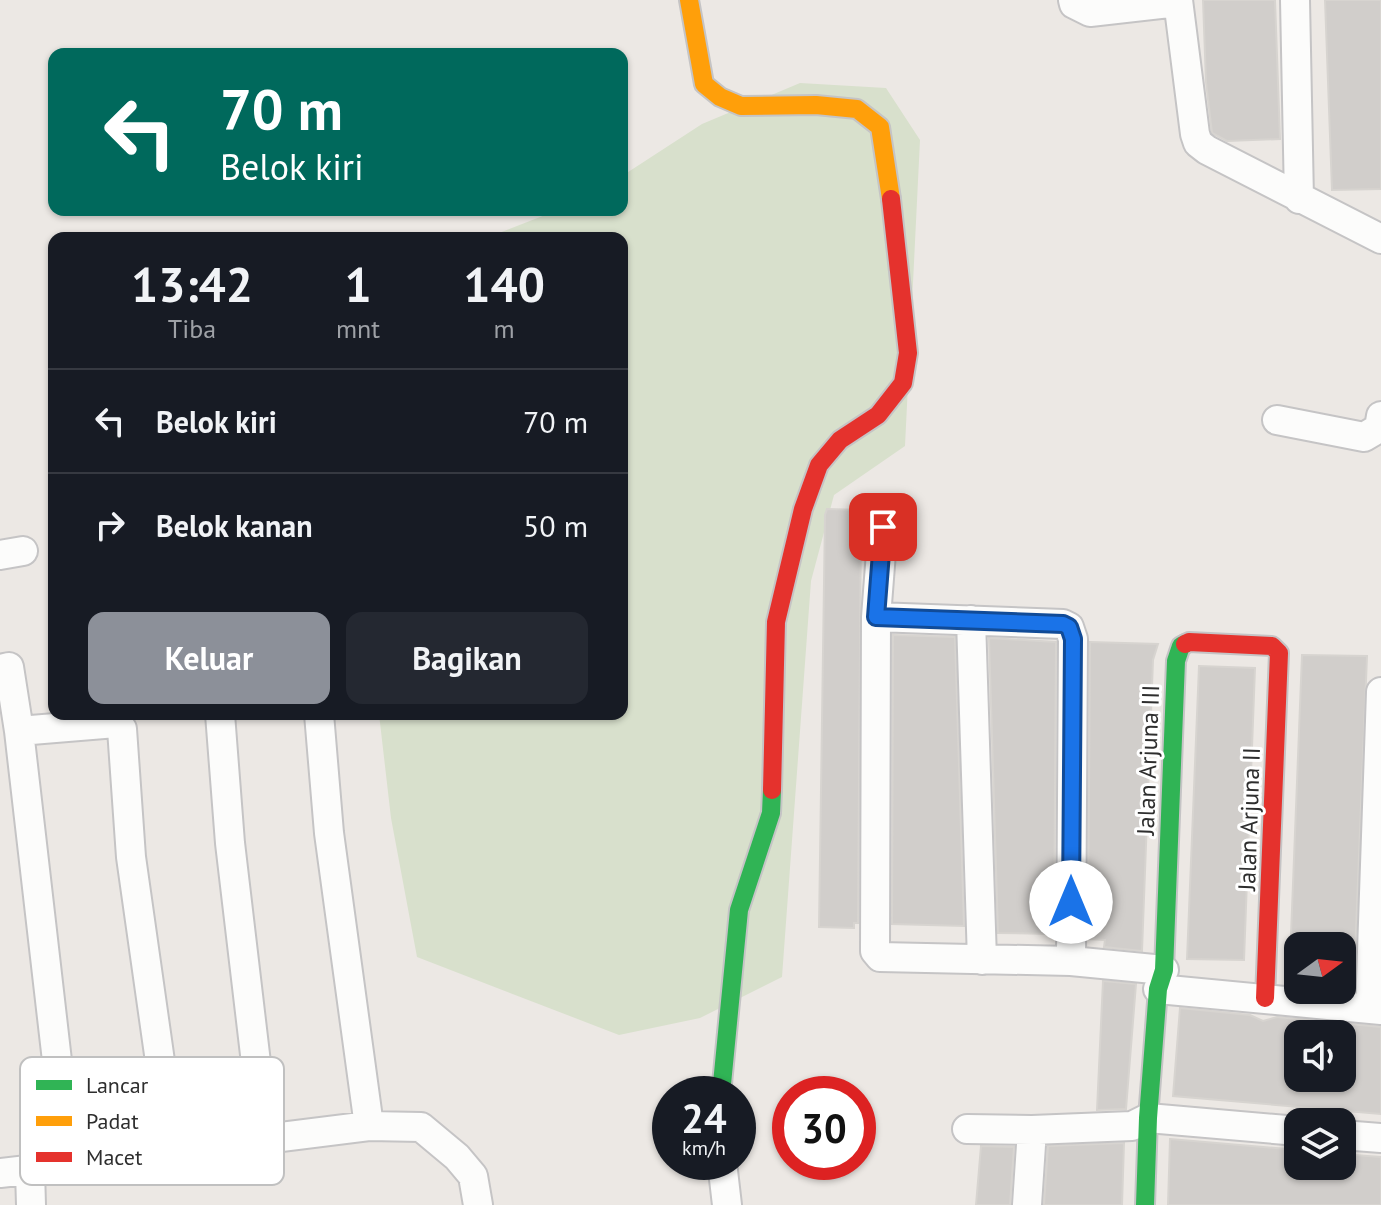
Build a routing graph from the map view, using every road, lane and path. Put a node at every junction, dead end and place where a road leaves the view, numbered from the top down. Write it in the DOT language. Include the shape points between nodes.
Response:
graph roads {
  1 [pos="689,0"];
  2 [pos="1073,0"];
  3 [pos="1295,0"];
  4 [pos="1178,1"];
  5 [pos="1299,199"];
  6 [pos="1381,239"];
  7 [pos="1381,416"];
  8 [pos="1277,420"];
  9 [pos="883,527"];
  10 [pos="876,617"];
  11 [pos="971,620"];
  12 [pos="1272,646"];
  13 [pos="0,669"];
  14 [pos="1381,692"];
  15 [pos="220,720"];
  16 [pos="320,720"];
  17 [pos="19,731"];
  18 [pos="982,960"];
  19 [pos="1071,961"];
  20 [pos="1161,980"];
  21 [pos="1265,998"];
  22 [pos="1375,1009"];
  23 [pos="57,1057"];
  24 [pos="159,1057"];
  25 [pos="255,1057"];
  26 [pos="723,1076"];
  27 [pos="1148,1118"];
  28 [pos="369,1126"];
  29 [pos="967,1129"];
  30 [pos="1032,1130"];
  31 [pos="1284,1130"];
  32 [pos="1356,1136"];
  33 [pos="284,1137"];
  34 [pos="1381,1138"];
  35 [pos="20,1172"];
  36 [pos="0,1173"];
  37 [pos="724,1180"];
  38 [pos="30,1185"];
  39 [pos="31,1205"];
  40 [pos="478,1205"];
  41 [pos="727,1205"];
  42 [pos="1027,1205"];
  43 [pos="1145,1205"];
  1 -- 26 [label="street" via="704,84 720,97 741,106 857,109 880,127 908,353 903,383 878,415 840,440 819,465 803,509 776,622 771,813 739,910"];
  2 -- 4 [label="street" via="1090,12"];
  3 -- 5 [label="street"];
  4 -- 5 [label="street" via="1198,143"];
  5 -- 6 [label="street"];
  7 -- 8 [label="street" via="1379,428 1364,437"];
  9 -- 10 [label="street"];
  10 -- 11 [label="street"];
  10 -- 18 [label="street" via="875,951 880,957"];
  11 -- 18 [label="street"];
  11 -- 19 [label="street" via="1063,624 1073,639"];
  12 -- 20 [label="street, Jalan Arjuna III" via="1189,642 1181,646 1176,661"];
  12 -- 21 [label="street, Jalan Arjuna II" via="1280,665"];
  13 -- 17 [label="street" via="9,667"];
  14 -- 22 [label="street"];
  15 -- 25 [label="street"];
  16 -- 28 [label="street" via="329,833"];
  17 -- 23 [label="street"];
  17 -- 24 [label="street" via="116,723 122,729 131,857"];
  18 -- 19 [label="street"];
  19 -- 20 [label="street"];
  20 -- 21 [label="street"];
  20 -- 27 [label="street"];
  21 -- 22 [label="street"];
  27 -- 30 [label="street" via="1132,1126"];
  27 -- 31 [label="street"];
  27 -- 43 [label="street"];
  28 -- 33 [label="street"];
  28 -- 40 [label="street" via="421,1127 473,1176"];
  29 -- 30 [label="street"];
  30 -- 42 [label="street"];
  32 -- 34 [label="street"];
  35 -- 36 [label="street"];
  37 -- 41 [label="street"];
  38 -- 39 [label="street"];
}
